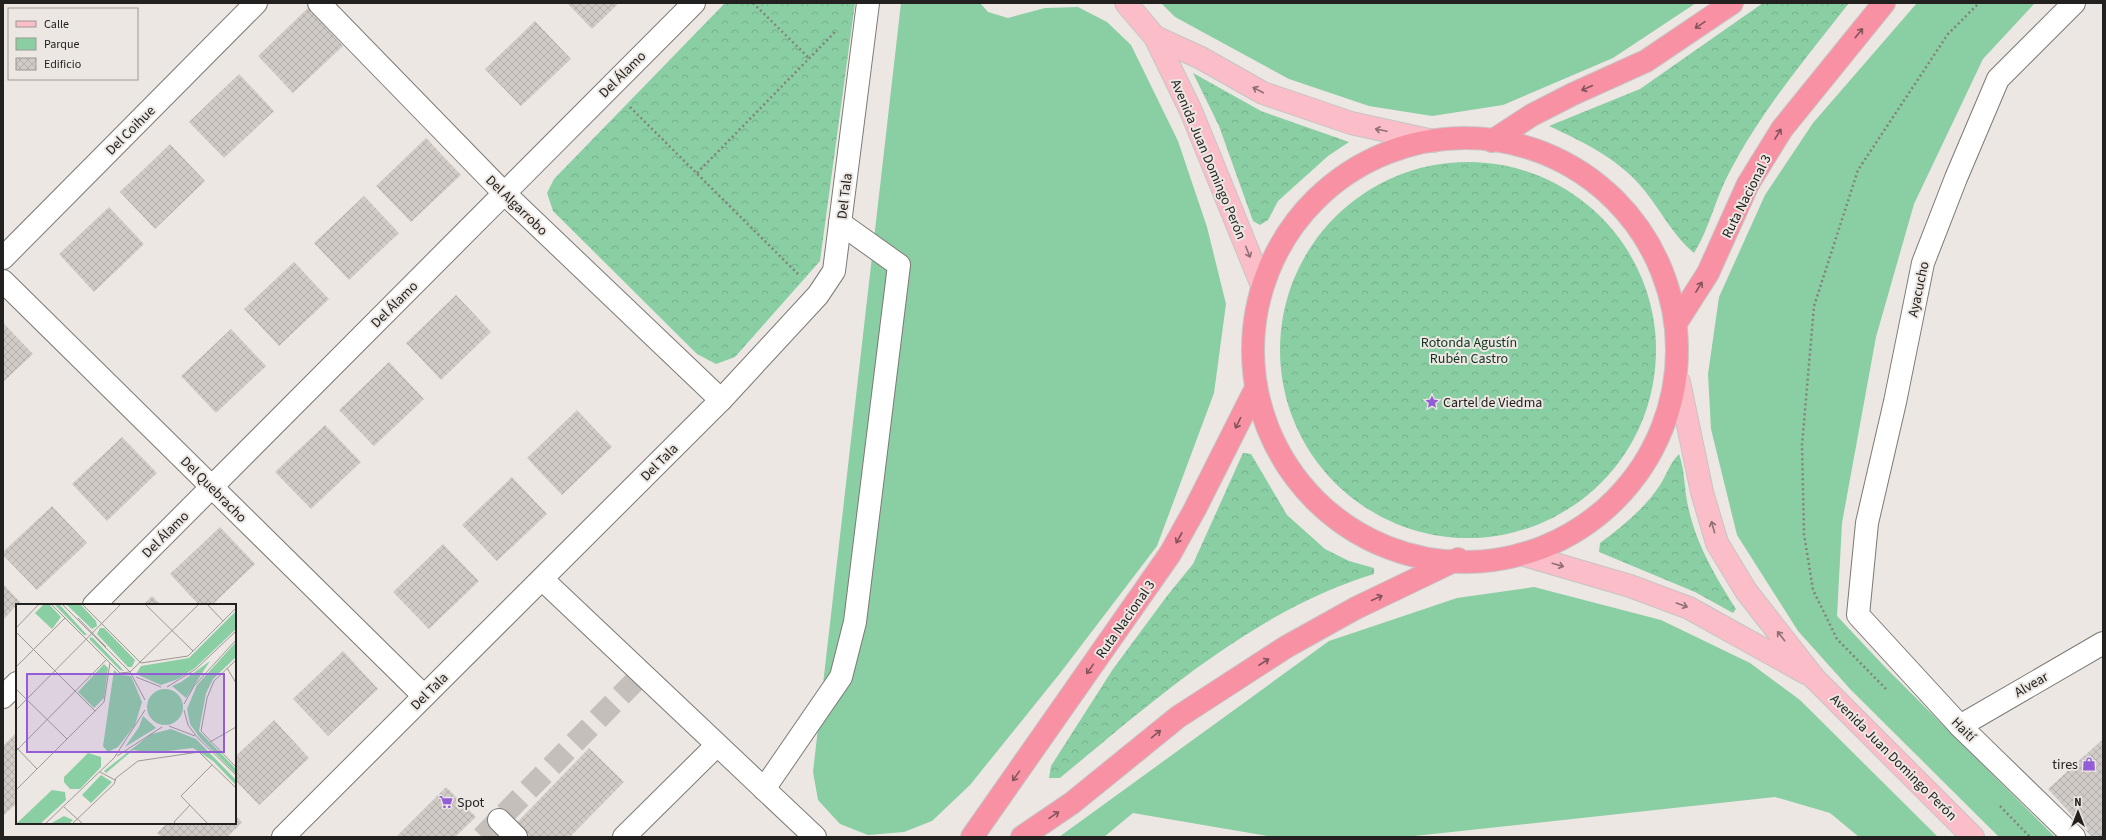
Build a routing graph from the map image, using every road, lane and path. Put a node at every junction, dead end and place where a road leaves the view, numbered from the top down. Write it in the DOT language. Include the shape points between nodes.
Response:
graph roads {
  1 [pos="256,3"];
  2 [pos="319,3"];
  3 [pos="694,3"];
  4 [pos="753,3"];
  5 [pos="868,3"];
  6 [pos="1126,3"];
  7 [pos="1732,3"];
  8 [pos="1884,3"];
  9 [pos="2074,3"];
  10 [pos="837,30"];
  11 [pos="1155,37"];
  12 [pos="809,58"];
  13 [pos="610,86"];
  14 [pos="1433,141"];
  15 [pos="1492,141"];
  16 [pos="697,174"];
  17 [pos="504,193"];
  18 [pos="840,223"];
  19 [pos="3,258"];
  20 [pos="3,281"];
  21 [pos="1261,283"];
  22 [pos="818,295"];
  23 [pos="1678,320"];
  24 [pos="1679,382"];
  25 [pos="1256,388"];
  26 [pos="721,400"];
  27 [pos="212,487"];
  28 [pos="1520,554"];
  29 [pos="1459,559"];
  30 [pos="542,579"];
  31 [pos="95,604"];
  32 [pos="1858,615"];
  33 [pos="2103,643"];
  34 [pos="1814,678"];
  35 [pos="16,684"];
  36 [pos="424,696"];
  37 [pos="3,697"];
  38 [pos="1960,726"];
  39 [pos="717,745"];
  40 [pos="764,789"];
  41 [pos="499,820"];
  42 [pos="284,837"];
  43 [pos="516,837"];
  44 [pos="624,837"];
  45 [pos="814,837"];
  46 [pos="972,837"];
  47 [pos="1022,837"];
  48 [pos="1973,837"];
  49 [pos="2074,837"];
  1 -- 19 [label="street, Del Coihue"];
  2 -- 17 [label="street, Del Algarrobo"];
  3 -- 13 [label="street, Del Álamo"];
  4 -- 12 [label="path"];
  5 -- 18 [label="street, Del Tala"];
  6 -- 11 [label="main road, Avenida Juan Domingo Perón"];
  7 -- 15 [label="highway, one-way" via="1646,61 1539,112"];
  23 -- 8 [label="highway, Ruta Nacional 3, one-way" via="1708,273 1748,184 1782,129"];
  9 -- 32 [label="street, Ayacucho" via="1998,80 1923,263 1867,524"];
  10 -- 12 [label="path"];
  14 -- 11 [label="main road, Avenida Juan Domingo Perón, one-way" via="1351,123 1262,93 1201,58"];
  11 -- 21 [label="main road, Avenida Juan Domingo Perón, one-way" via="1192,111"];
  12 -- 16 [label="path"];
  13 -- 16 [label="path"];
  13 -- 17 [label="street, Del Álamo"];
  14 -- 15 [label="highway"];
  14 -- 21 [label="highway" via="1407,143 1352,169 1324,187 1297,217 1273,252"];
  15 -- 23 [label="highway" via="1551,157 1615,198 1657,253"];
  16 -- 22 [label="path"];
  17 -- 26 [label="street, Del Algarrobo"];
  17 -- 27 [label="street, Del Álamo"];
  18 -- 22 [label="street, Del Tala" via="834,271"];
  18 -- 40 [label="street" via="899,265 855,622 841,677"];
  20 -- 27 [label="street, Del Quebracho"];
  21 -- 25 [label="highway" via="1255,314 1253,354"];
  22 -- 26 [label="street, Del Tala"];
  23 -- 24 [label="highway"];
  24 -- 28 [label="highway" via="1660,446 1613,509 1562,542"];
  34 -- 24 [label="main road, Avenida Juan Domingo Perón, one-way" via="1746,591 1717,543 1702,492"];
  25 -- 29 [label="highway" via="1262,421 1298,483 1349,526 1355,531 1417,556"];
  25 -- 46 [label="highway, Ruta Nacional 3, one-way" via="1196,509 1170,554"];
  26 -- 30 [label="street, Del Tala"];
  27 -- 31 [label="street, Del Álamo"];
  27 -- 36 [label="street, Del Quebracho"];
  28 -- 29 [label="highway" via="1488,560"];
  28 -- 34 [label="main road, Avenida Juan Domingo Perón, one-way" via="1630,586 1689,608"];
  47 -- 29 [label="highway, one-way" via="1072,803 1178,717 1286,647 1356,608"];
  30 -- 36 [label="street, Del Tala"];
  30 -- 39 [label="street"];
  32 -- 38 [label="street, Haití"];
  33 -- 38 [label="street, Alvear"];
  34 -- 48 [label="main road, Avenida Juan Domingo Perón"];
  35 -- 37 [label="street"];
  36 -- 42 [label="street, Del Tala"];
  38 -- 49 [label="street, Haití"];
  39 -- 40 [label="street"];
  39 -- 44 [label="street"];
  40 -- 45 [label="street"];
  41 -- 43 [label="street"];
}
